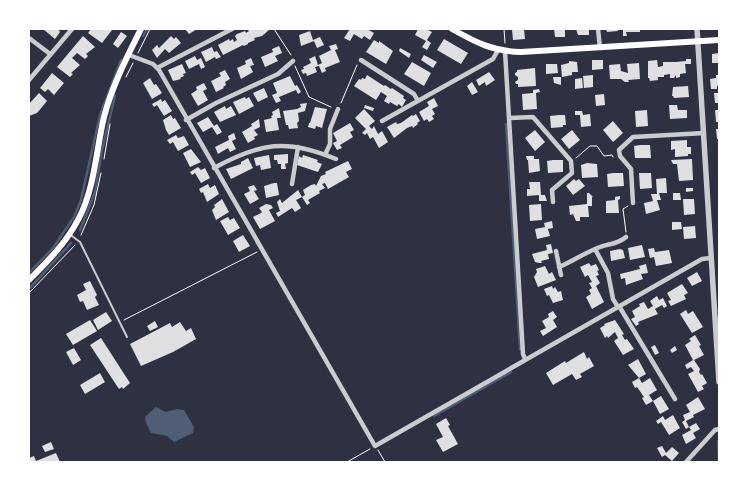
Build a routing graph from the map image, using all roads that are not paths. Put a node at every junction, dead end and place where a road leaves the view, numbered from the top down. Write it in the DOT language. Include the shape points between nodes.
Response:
graph roads {
  1 [pos="72,29"];
  2 [pos="141,29"];
  3 [pos="232,29"];
  4 [pos="452,29"];
  5 [pos="598,29"];
  6 [pos="697,29"];
  7 [pos="29,38"];
  8 [pos="719,40"];
  9 [pos="698,42"];
  10 [pos="600,48"];
  11 [pos="501,51"];
  12 [pos="50,54"];
  13 [pos="129,55"];
  14 [pos="293,60"];
  15 [pos="361,60"];
  16 [pos="157,68"];
  17 [pos="29,80"];
  18 [pos="418,101"];
  19 [pos="338,109"];
  20 [pos="510,118"];
  21 [pos="186,120"];
  22 [pos="382,121"];
  23 [pos="704,133"];
  24 [pos="298,147"];
  25 [pos="325,155"];
  26 [pos="336,159"];
  27 [pos="214,168"];
  28 [pos="292,184"];
  29 [pos="553,202"];
  30 [pos="633,202"];
  31 [pos="70,234"];
  32 [pos="626,237"];
  33 [pos="595,249"];
  34 [pos="556,251"];
  35 [pos="711,258"];
  36 [pos="560,268"];
  37 [pos="561,274"];
  38 [pos="29,280"];
  39 [pos="618,306"];
  40 [pos="127,337"];
  41 [pos="525,359"];
  42 [pos="719,382"];
  43 [pos="675,398"];
  44 [pos="719,429"];
  45 [pos="686,462"];
  1 -- 12 [label="street"];
  2 -- 13 [label="main road"];
  3 -- 16 [label="street"];
  4 -- 11 [label="main road"];
  5 -- 10 [label="street"];
  6 -- 9 [label="street"];
  7 -- 12 [label="street"];
  8 -- 9 [label="main road"];
  9 -- 10 [label="main road"];
  9 -- 23 [label="street"];
  10 -- 11 [label="main road"];
  11 -- 18 [label="street" via="493,59"];
  11 -- 20 [label="street"];
  12 -- 17 [label="street"];
  13 -- 16 [label="street"];
  13 -- 31 [label="main road" via="105,116 87,202"];
  14 -- 21 [label="street" via="278,74"];
  15 -- 18 [label="street" via="414,94"];
  16 -- 21 [label="street"];
  18 -- 22 [label="street"];
  19 -- 25 [label="street"];
  20 -- 29 [label="street" via="533,117 571,162 572,173 552,190"];
  20 -- 41 [label="street"];
  21 -- 27 [label="street"];
  23 -- 30 [label="street" via="633,137 619,150 631,169"];
  23 -- 35 [label="street"];
  24 -- 25 [label="street"];
  24 -- 27 [label="street" via="255,149"];
  24 -- 28 [label="street"];
  25 -- 26 [label="street"];
  27 -- 41 [label="street" via="375,446"];
  31 -- 38 [label="main road"];
  31 -- 40 [label="lane" via="80,242"];
  32 -- 33 [label="street" via="620,243"];
  33 -- 36 [label="street"];
  33 -- 39 [label="street" via="608,273 613,299"];
  34 -- 36 [label="street"];
  35 -- 39 [label="street" via="702,259"];
  35 -- 42 [label="street"];
  36 -- 37 [label="street"];
  39 -- 41 [label="street"];
  39 -- 43 [label="street"];
  44 -- 45 [label="street"];
}
